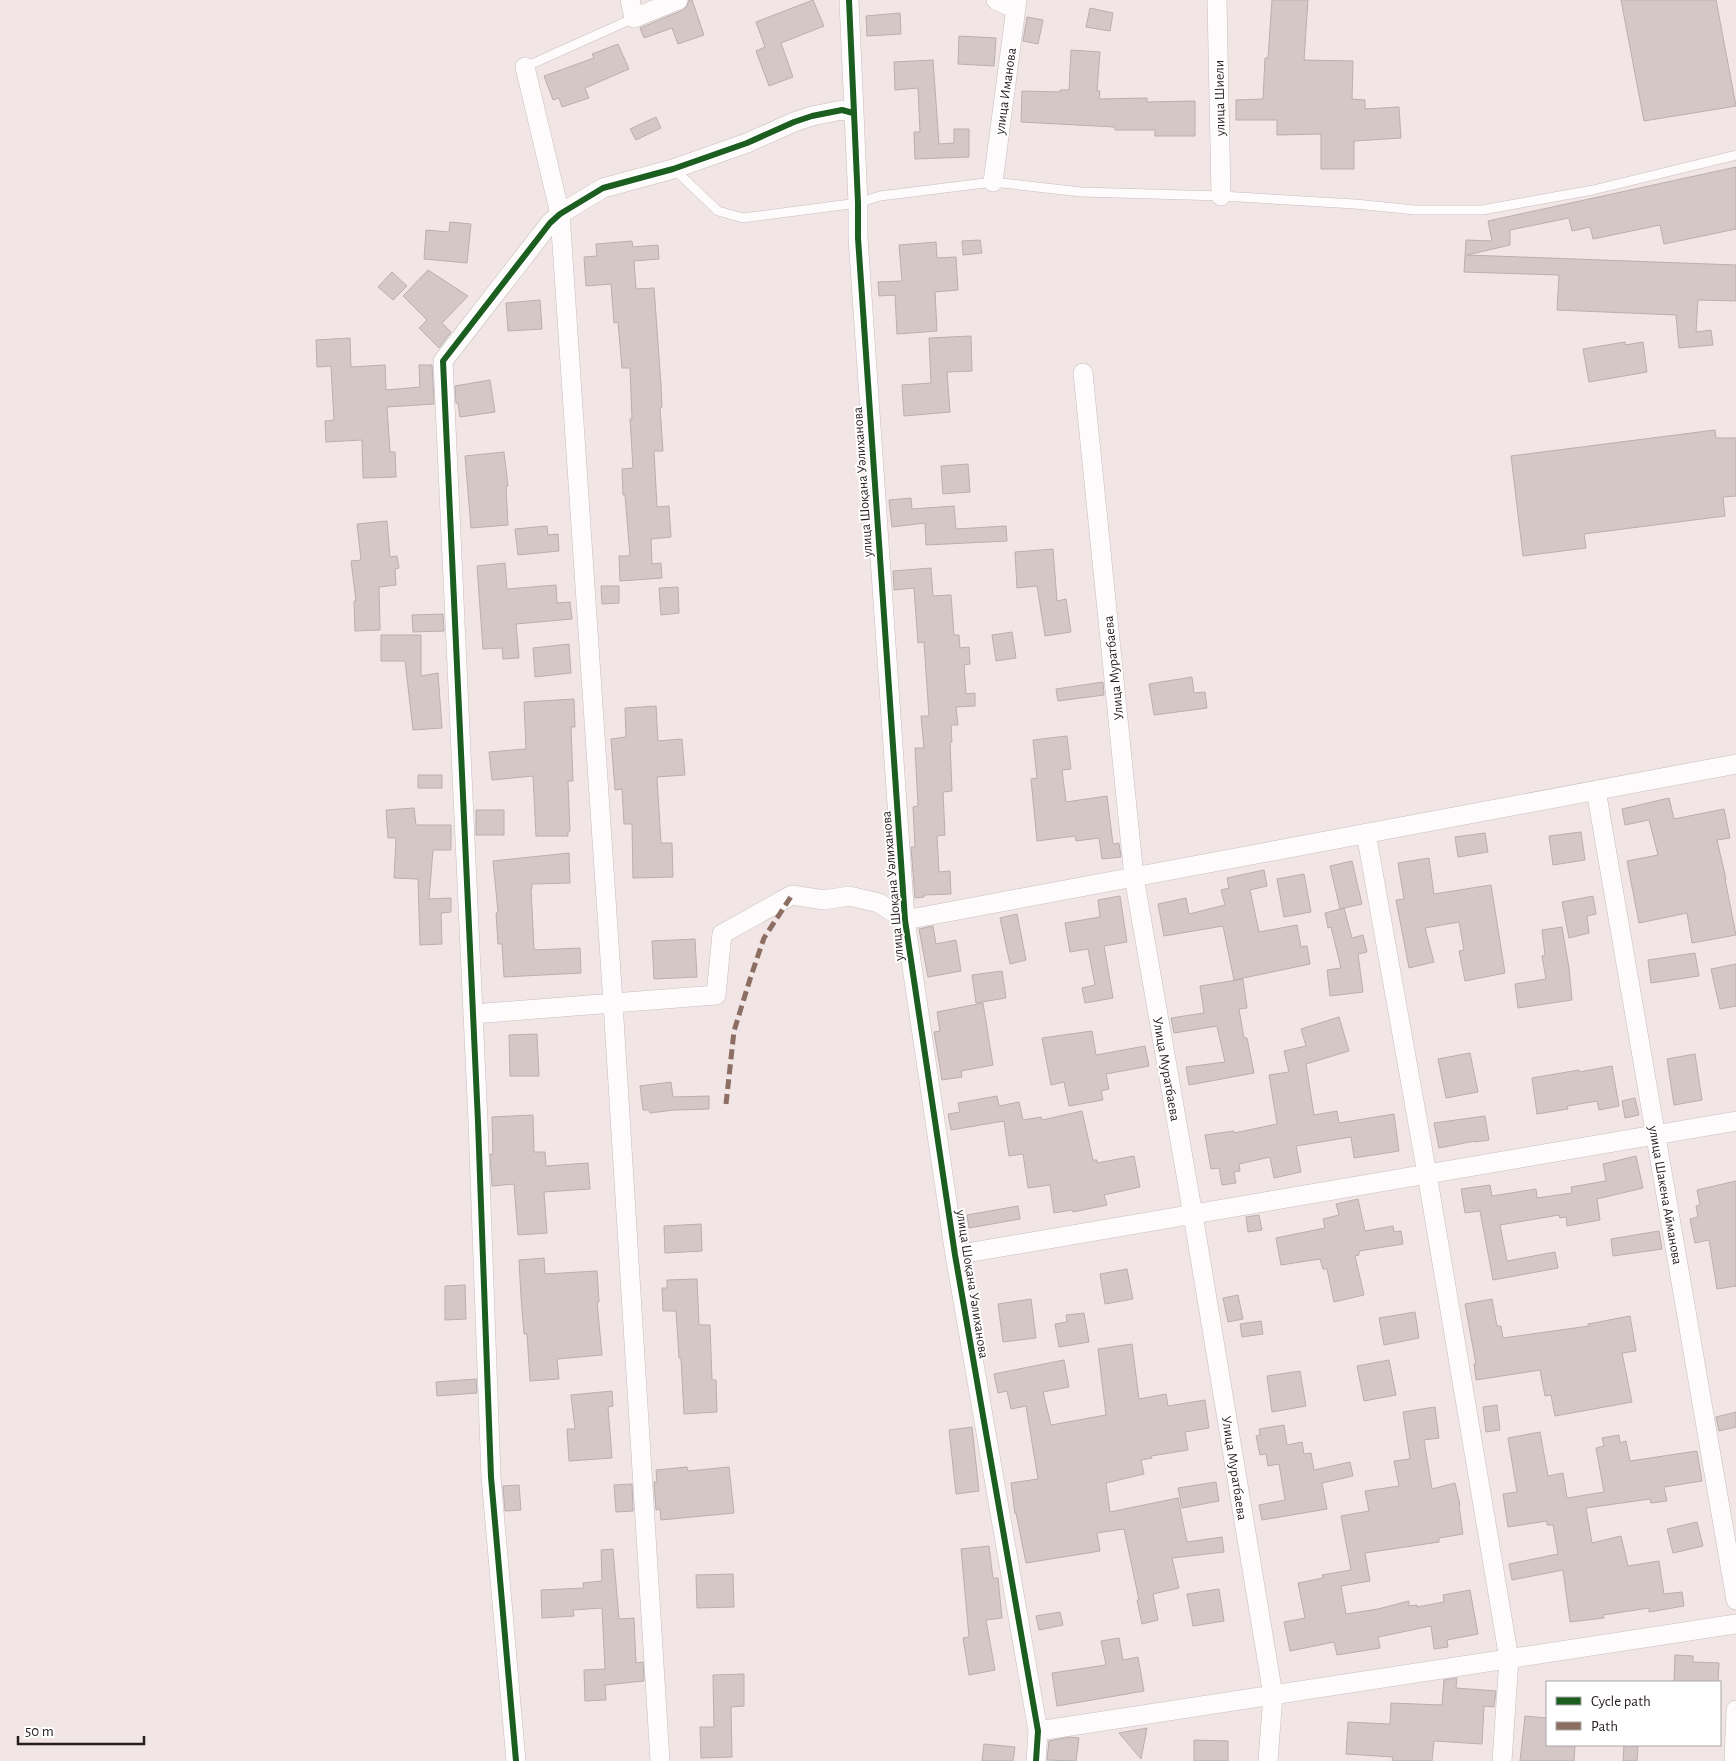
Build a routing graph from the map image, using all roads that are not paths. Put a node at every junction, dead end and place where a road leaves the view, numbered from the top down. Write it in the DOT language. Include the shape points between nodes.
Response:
graph roads {
  1 [pos="678,0"];
  2 [pos="849,0"];
  3 [pos="996,0"];
  4 [pos="1217,0"];
  5 [pos="1017,5"];
  6 [pos="632,9"];
  7 [pos="525,67"];
  8 [pos="853,114"];
  9 [pos="1736,155"];
  10 [pos="673,169"];
  11 [pos="993,182"];
  12 [pos="1221,196"];
  13 [pos="858,203"];
  14 [pos="560,214"];
  15 [pos="1083,373"];
  16 [pos="1736,764"];
  17 [pos="1596,790"];
  18 [pos="1366,833"];
  19 [pos="1134,877"];
  20 [pos="905,920"];
  21 [pos="613,1003"];
  22 [pos="473,1014"];
  23 [pos="1736,1121"];
  24 [pos="1656,1134"];
  25 [pos="1427,1174"];
  26 [pos="1192,1215"];
  27 [pos="955,1255"];
  28 [pos="1736,1600"];
  29 [pos="1736,1624"];
  30 [pos="1510,1659"];
  31 [pos="1273,1695"];
  32 [pos="1736,1710"];
  33 [pos="1038,1731"];
  34 [pos="516,1761"];
  35 [pos="660,1761"];
  36 [pos="1036,1761"];
  37 [pos="1268,1761"];
  38 [pos="1502,1761"];
  39 [pos="1734,1761"];
  1 -- 6 [label="street"];
  2 -- 8 [label="street, улица Шоқана Уәлиханова"];
  3 -- 5 [label="street"];
  4 -- 12 [label="street, улица Шиели"];
  5 -- 11 [label="street, улица Иманова"];
  6 -- 7 [label="lane"];
  7 -- 14 [label="street"];
  8 -- 10 [label="street" via="842,110 794,122 747,143"];
  8 -- 13 [label="street, улица Шоқана Уәлиханова"];
  9 -- 12 [label="lane" via="1593,190 1482,210 1415,210"];
  10 -- 13 [label="lane" via="718,211 743,218"];
  10 -- 14 [label="street" via="603,188"];
  11 -- 12 [label="lane" via="1081,192"];
  11 -- 13 [label="lane" via="880,196"];
  13 -- 20 [label="street, улица Шоқана Уәлиханова"];
  14 -- 21 [label="street"];
  14 -- 22 [label="street" via="544,230 443,361"];
  15 -- 19 [label="street, Улица Муратбаева"];
  16 -- 17 [label="street"];
  17 -- 18 [label="street"];
  17 -- 24 [label="street, улица Шакена Айманова"];
  18 -- 19 [label="street"];
  18 -- 25 [label="street"];
  19 -- 20 [label="street"];
  19 -- 26 [label="street, Улица Муратбаева"];
  20 -- 21 [label="street" via="880,903 849,896 824,900 792,895 722,934 716,995"];
  20 -- 27 [label="street, улица Шоқана Уәлиханова"];
  21 -- 22 [label="street"];
  21 -- 35 [label="street"];
  22 -- 34 [label="street" via="490,1477"];
  23 -- 24 [label="street"];
  24 -- 25 [label="street"];
  24 -- 28 [label="street, улица Шакена Айманова"];
  25 -- 26 [label="street"];
  25 -- 30 [label="street"];
  26 -- 27 [label="street"];
  26 -- 31 [label="street, Улица Муратбаева"];
  27 -- 33 [label="street, улица Шоқана Уәлиханова"];
  29 -- 30 [label="street"];
  30 -- 31 [label="street"];
  30 -- 38 [label="street"];
  31 -- 33 [label="street"];
  31 -- 37 [label="street, Улица Муратбаева"];
  32 -- 39 [label="street"];
  33 -- 36 [label="street, улица Шоқана Уәлиханова"];
}
